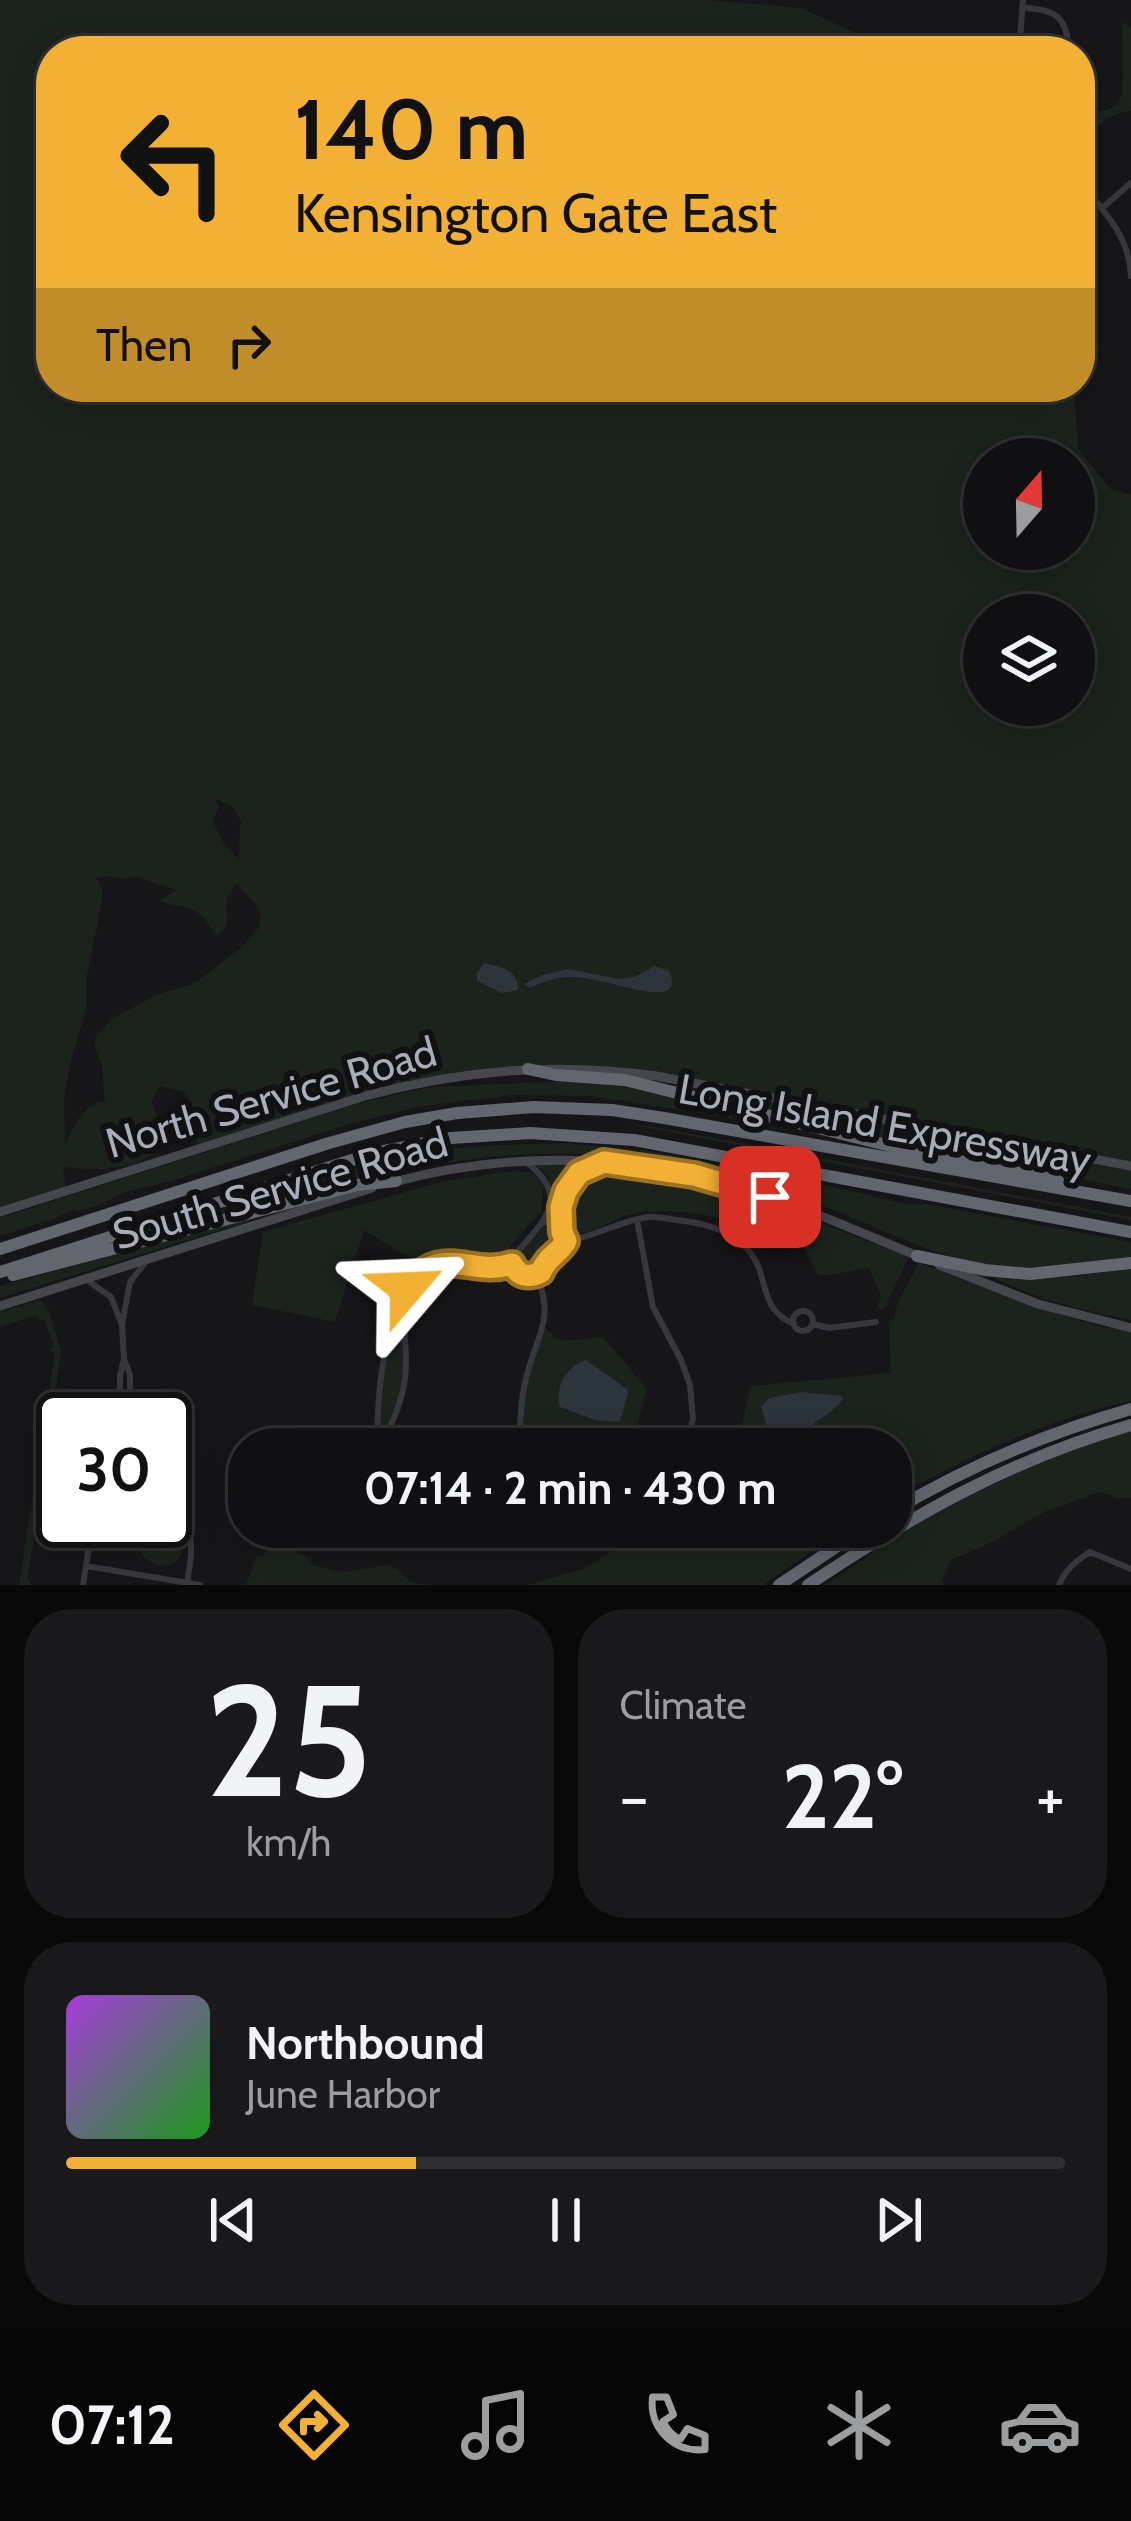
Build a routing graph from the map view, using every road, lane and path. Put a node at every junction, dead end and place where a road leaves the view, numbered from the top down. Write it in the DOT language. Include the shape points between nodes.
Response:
graph roads {
  1 [pos="1023,4"];
  2 [pos="1020,36"];
  3 [pos="1067,36"];
  4 [pos="1130,180"];
  5 [pos="1095,200"];
  6 [pos="1102,208"];
  7 [pos="1131,264"];
  8 [pos="1131,277"];
  9 [pos="528,1069"];
  10 [pos="524,1161"];
  11 [pos="604,1162"];
  12 [pos="1131,1166"];
  13 [pos="395,1181"];
  14 [pos="1080,1192"];
  15 [pos="1131,1201"];
  16 [pos="0,1213"];
  17 [pos="637,1220"];
  18 [pos="545,1222"];
  19 [pos="1131,1232"];
  20 [pos="564,1236"];
  21 [pos="0,1249"];
  22 [pos="917,1256"];
  23 [pos="148,1260"];
  24 [pos="1131,1263"];
  25 [pos="512,1264"];
  26 [pos="0,1274"];
  27 [pos="536,1274"];
  28 [pos="87,1280"];
  29 [pos="0,1306"];
  30 [pos="400,1306"];
  31 [pos="876,1322"];
  32 [pos="122,1324"];
  33 [pos="794,1324"];
  34 [pos="812,1324"];
  35 [pos="1131,1328"];
  36 [pos="124,1360"];
  37 [pos="120,1392"];
  38 [pos="130,1392"];
  39 [pos="1131,1409"];
  40 [pos="1131,1425"];
  41 [pos="376,1428"];
  42 [pos="391,1428"];
  43 [pos="521,1428"];
  44 [pos="691,1428"];
  45 [pos="912,1501"];
  46 [pos="89,1548"];
  47 [pos="192,1548"];
  48 [pos="834,1548"];
  49 [pos="86,1566"];
  50 [pos="1131,1569"];
  51 [pos="187,1583"];
  52 [pos="83,1585"];
  53 [pos="200,1585"];
  54 [pos="779,1585"];
  55 [pos="808,1585"];
  56 [pos="1059,1585"];
  1 -- 2 [label="street"];
  1 -- 3 [label="street" via="1058,17"];
  4 -- 6 [label="street"];
  5 -- 6 [label="street"];
  6 -- 7 [label="street"];
  7 -- 8 [label="street"];
  9 -- 12 [label="main road, North Service Road" via="656,1076"];
  9 -- 14 [label="highway" via="625,1080 1059,1180"];
  9 -- 16 [label="main road, North Service Road" via="377,1093"];
  10 -- 11 [label="main road, South Service Road"];
  10 -- 13 [label="main road, South Service Road"];
  10 -- 18 [label="street" via="548,1184"];
  11 -- 20 [label="street" via="579,1173 566,1191"];
  11 -- 22 [label="main road, South Service Road" via="733,1185"];
  13 -- 23 [label="main road, South Service Road"];
  13 -- 26 [label="highway"];
  14 -- 15 [label="highway, Long Island Expressway"];
  14 -- 21 [label="highway, Long Island Expressway" via="664,1118 509,1108 356,1135"];
  17 -- 20 [label="street" via="589,1238"];
  17 -- 33 [label="street" via="672,1219 744,1243 769,1305"];
  17 -- 44 [label="street" via="653,1307 690,1385"];
  18 -- 20 [label="street"];
  18 -- 25 [label="street"];
  19 -- 26 [label="highway, Long Island Expressway" via="634,1140 530,1132 451,1138 349,1160"];
  20 -- 27 [label="street"];
  22 -- 24 [label="highway" via="1030,1274"];
  22 -- 35 [label="main road, South Service Road" via="1038,1304"];
  23 -- 28 [label="main road, South Service Road"];
  23 -- 32 [label="street" via="130,1282"];
  25 -- 27 [label="street"];
  25 -- 30 [label="street" via="432,1265 417,1274"];
  27 -- 43 [label="street" via="547,1314 525,1380"];
  28 -- 29 [label="main road, South Service Road"];
  28 -- 32 [label="street" via="111,1297"];
  30 -- 41 [label="street"];
  30 -- 42 [label="street" via="404,1391"];
  31 -- 34 [label="street"];
  32 -- 36 [label="street"];
  33 -- 34 [label="street" via="803,1331"];
  33 -- 34 [label="street" via="804,1312"];
  36 -- 37 [label="street"];
  36 -- 38 [label="street"];
  39 -- 45 [label="highway" via="1000,1456"];
  40 -- 55 [label="highway" via="955,1495"];
  46 -- 49 [label="street"];
  47 -- 51 [label="street"];
  48 -- 54 [label="highway"];
  49 -- 51 [label="street"];
  49 -- 52 [label="street"];
  50 -- 56 [label="street" via="1090,1552"];
  51 -- 53 [label="street"];
}
